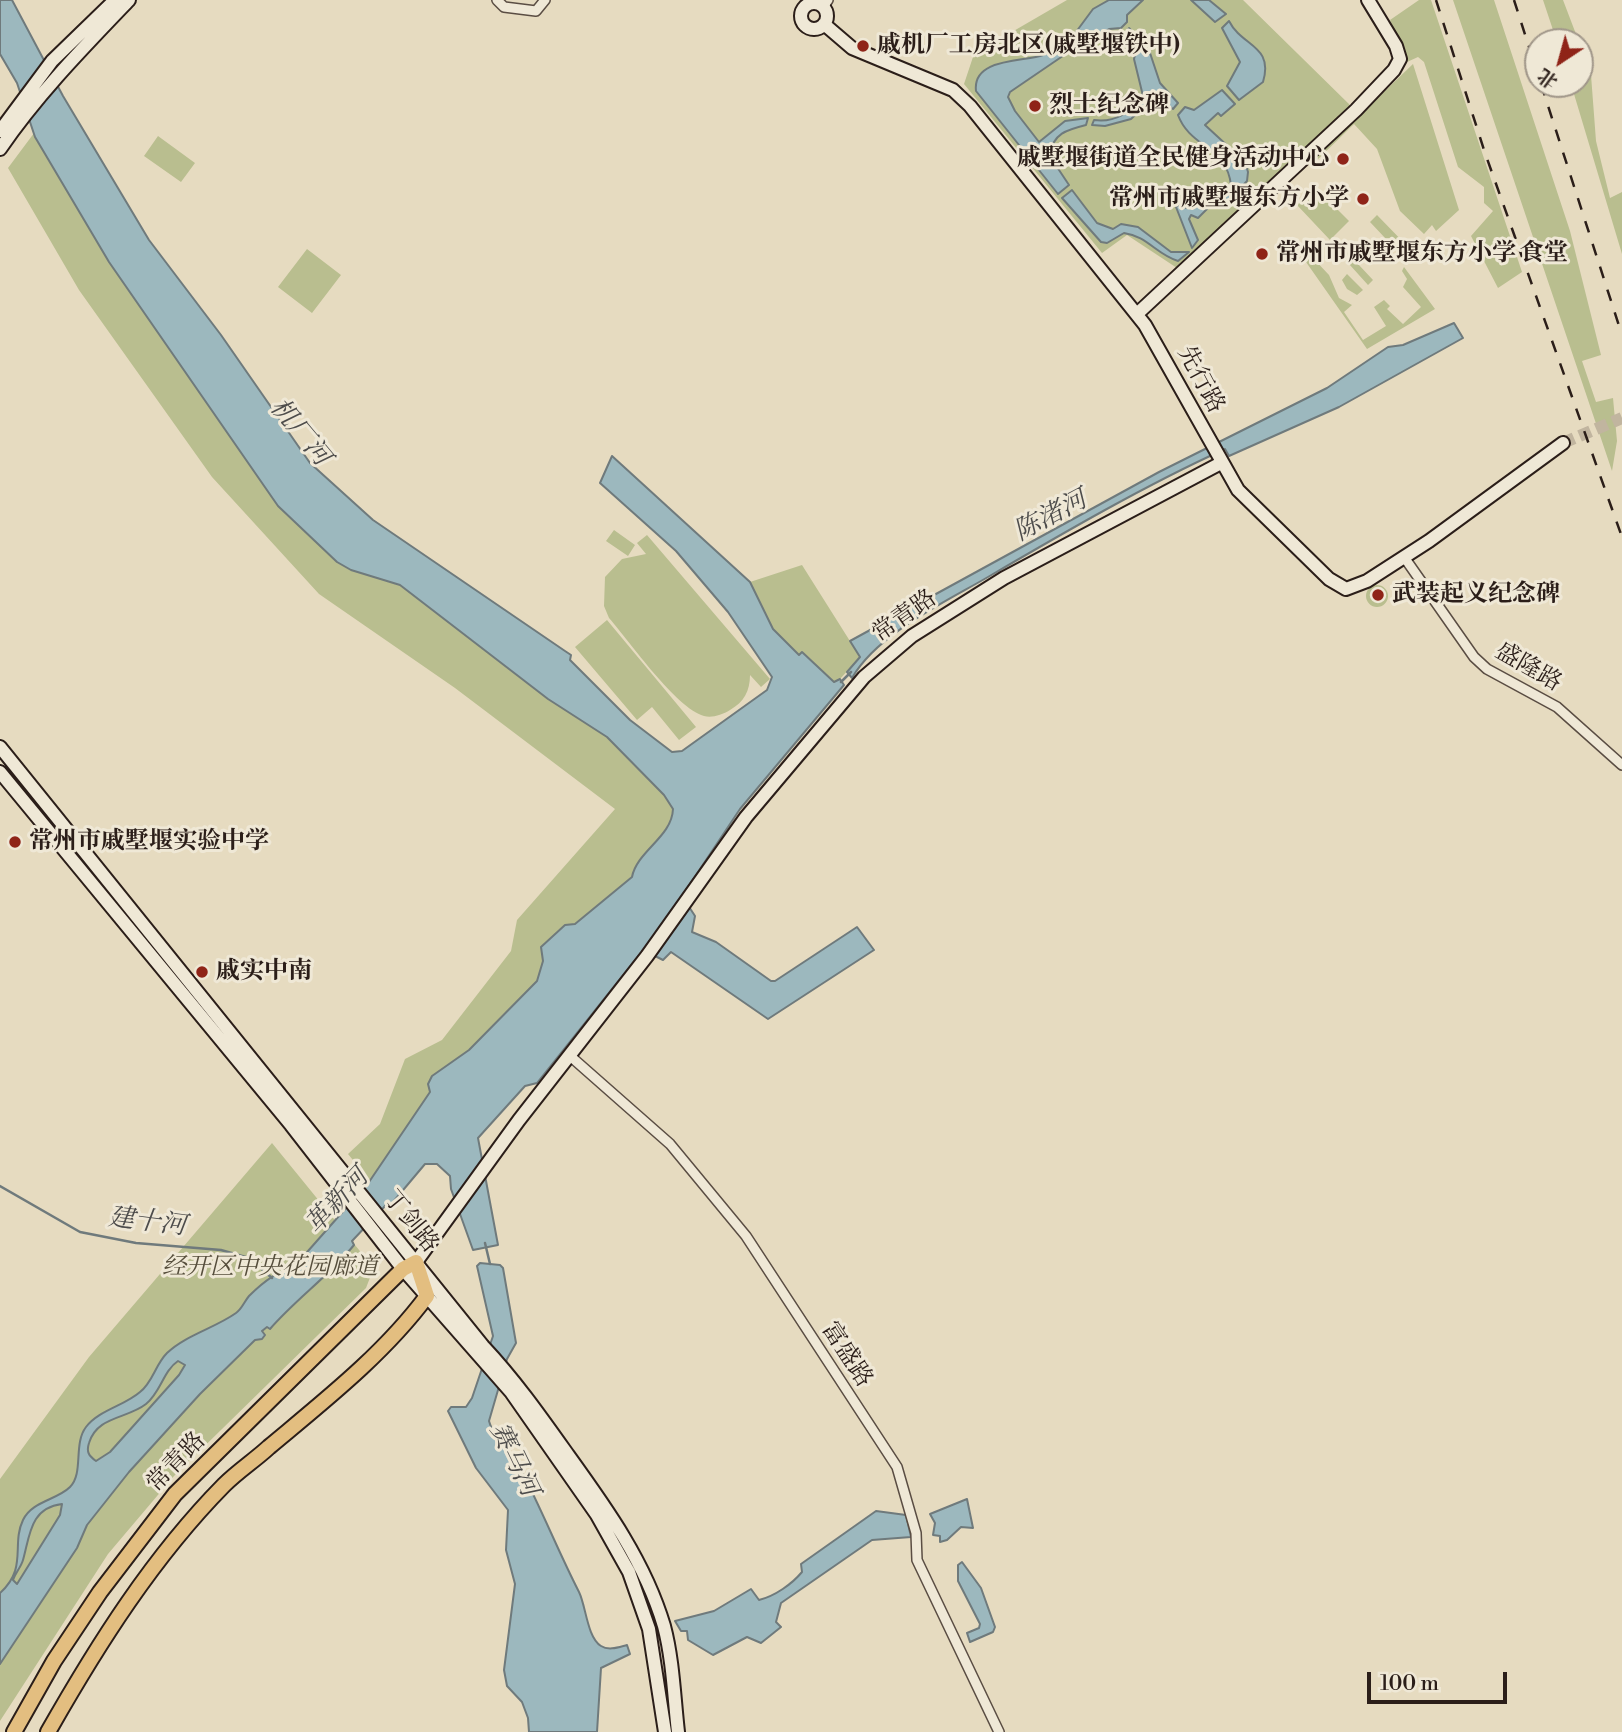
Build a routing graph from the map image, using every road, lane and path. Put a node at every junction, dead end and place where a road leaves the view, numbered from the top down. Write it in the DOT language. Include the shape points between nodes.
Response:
graph roads {
  1 [pos="115,0"];
  2 [pos="129,0"];
  3 [pos="497,0"];
  4 [pos="545,0"];
  5 [pos="1367,0"];
  6 [pos="817,3"];
  7 [pos="824,24"];
  8 [pos="0,131"];
  9 [pos="0,149"];
  10 [pos="1137,314"];
  11 [pos="1563,443"];
  12 [pos="1219,460"];
  13 [pos="1404,557"];
  14 [pos="0,747"];
  15 [pos="1622,765"];
  16 [pos="0,772"];
  17 [pos="569,1055"];
  18 [pos="351,1193"];
  19 [pos="416,1262"];
  20 [pos="402,1269"];
  21 [pos="427,1296"];
  22 [pos="481,1350"];
  23 [pos="14,1732"];
  24 [pos="48,1732"];
  25 [pos="665,1732"];
  26 [pos="678,1732"];
  27 [pos="999,1732"];
  1 -- 8 [label="main road" via="52,61"];
  2 -- 9 [label="main road" via="57,76"];
  3 -- 4 [label="street" via="504,7 536,11"];
  5 -- 10 [label="main road" via="1396,46 1400,59 1394,71"];
  6 -- 7 [label="main road" via="827,15"];
  6 -- 7 [label="main road" via="801,14 804,25 814,29"];
  7 -- 10 [label="main road, 先行路" via="852,48 953,90"];
  10 -- 12 [label="main road, 先行路"];
  11 -- 13 [label="main road, 先行路"];
  12 -- 13 [label="main road, 先行路" via="1238,490 1329,579 1346,589"];
  12 -- 17 [label="main road, 常青路" via="1004,578 889,653 746,817 647,956"];
  13 -- 15 [label="street, 盛隆路" via="1474,657 1487,669 1558,707"];
  14 -- 18 [label="main road, 丁剑路"];
  16 -- 18 [label="main road, 丁剑路"];
  17 -- 19 [label="main road, 常青路"];
  17 -- 27 [label="street, 富盛路" via="670,1144 746,1236 897,1468 916,1533 917,1560"];
  18 -- 19 [label="main road, 丁剑路"];
  18 -- 20 [label="main road, 丁剑路"];
  19 -- 20 [label="main road, 常青路"];
  19 -- 21 [label="main road"];
  19 -- 22 [label="main road, 丁剑路"];
  20 -- 21 [label="main road, 丁剑路"];
  20 -- 23 [label="main road, 常青路" via="175,1494 100,1591"];
  21 -- 22 [label="main road, 丁剑路"];
  21 -- 24 [label="main road, 常青路" via="411,1318 332,1393 226,1483 148,1575"];
  22 -- 25 [label="main road, 丁剑路" via="597,1515 629,1572 654,1651"];
  22 -- 26 [label="main road, 丁剑路" via="512,1377 629,1543 663,1625"];
}
